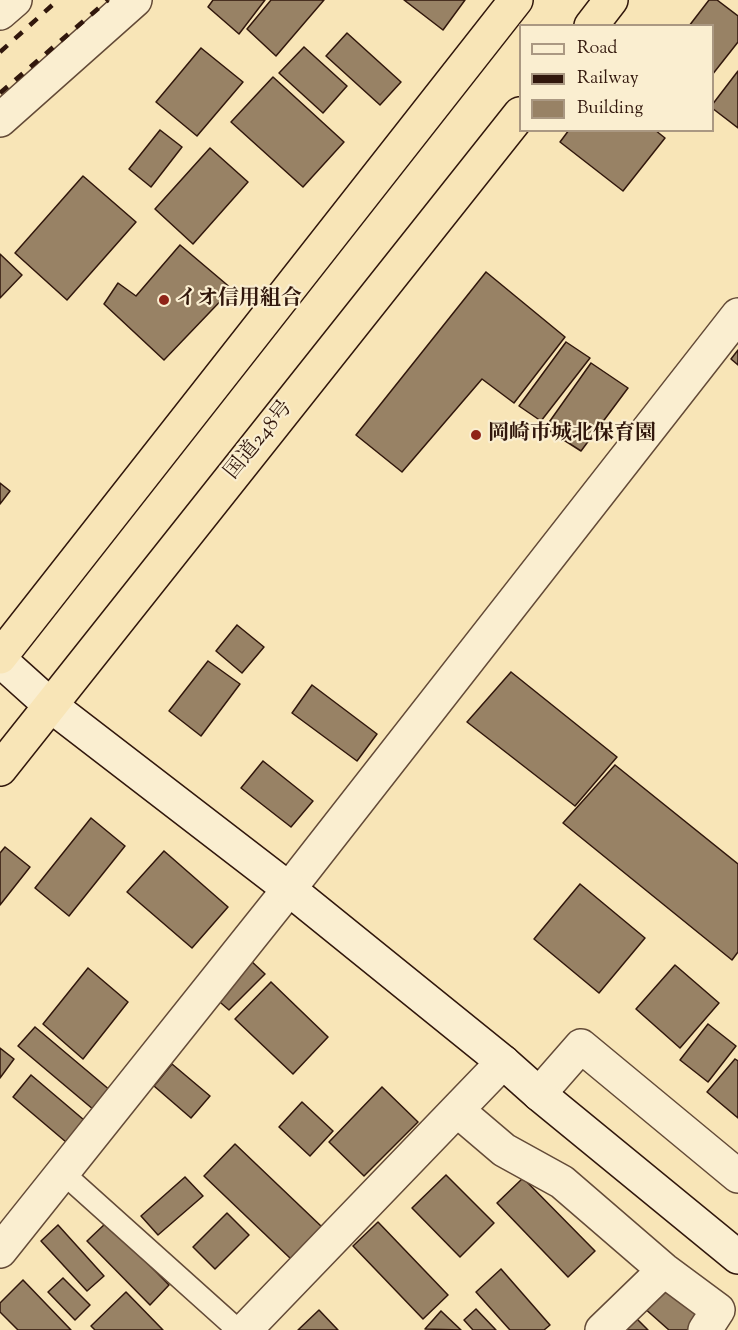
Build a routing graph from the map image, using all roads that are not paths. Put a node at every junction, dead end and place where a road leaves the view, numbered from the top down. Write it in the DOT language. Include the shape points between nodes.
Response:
graph roads {
  1 [pos="15,0"];
  2 [pos="135,0"];
  3 [pos="516,0"];
  4 [pos="611,0"];
  5 [pos="0,13"];
  6 [pos="593,24"];
  7 [pos="519,115"];
  8 [pos="0,120"];
  9 [pos="738,315"];
  10 [pos="0,658"];
  11 [pos="50,705"];
  12 [pos="0,769"];
  13 [pos="289,889"];
  14 [pos="503,1062"];
  15 [pos="539,1094"];
  16 [pos="457,1110"];
  17 [pos="63,1173"];
  18 [pos="738,1176"];
  19 [pos="0,1251"];
  20 [pos="738,1257"];
  21 [pos="664,1270"];
  22 [pos="238,1330"];
  23 [pos="245,1330"];
  24 [pos="602,1330"];
  25 [pos="705,1330"];
  1 -- 5 [label="street"];
  2 -- 8 [label="street"];
  3 -- 10 [label="highway"];
  4 -- 6 [label="highway"];
  7 -- 11 [label="highway, 国道248号"];
  9 -- 13 [label="street"];
  10 -- 11 [label="street"];
  11 -- 12 [label="highway, 国道248号"];
  11 -- 13 [label="street"];
  13 -- 14 [label="street"];
  13 -- 17 [label="street"];
  14 -- 15 [label="street"];
  14 -- 16 [label="street"];
  15 -- 18 [label="street" via="581,1046"];
  15 -- 20 [label="street"];
  16 -- 21 [label="street" via="504,1150 562,1182"];
  16 -- 23 [label="street"];
  17 -- 19 [label="street"];
  17 -- 22 [label="lane"];
  21 -- 24 [label="street"];
  21 -- 25 [label="street" via="718,1310"];
}
